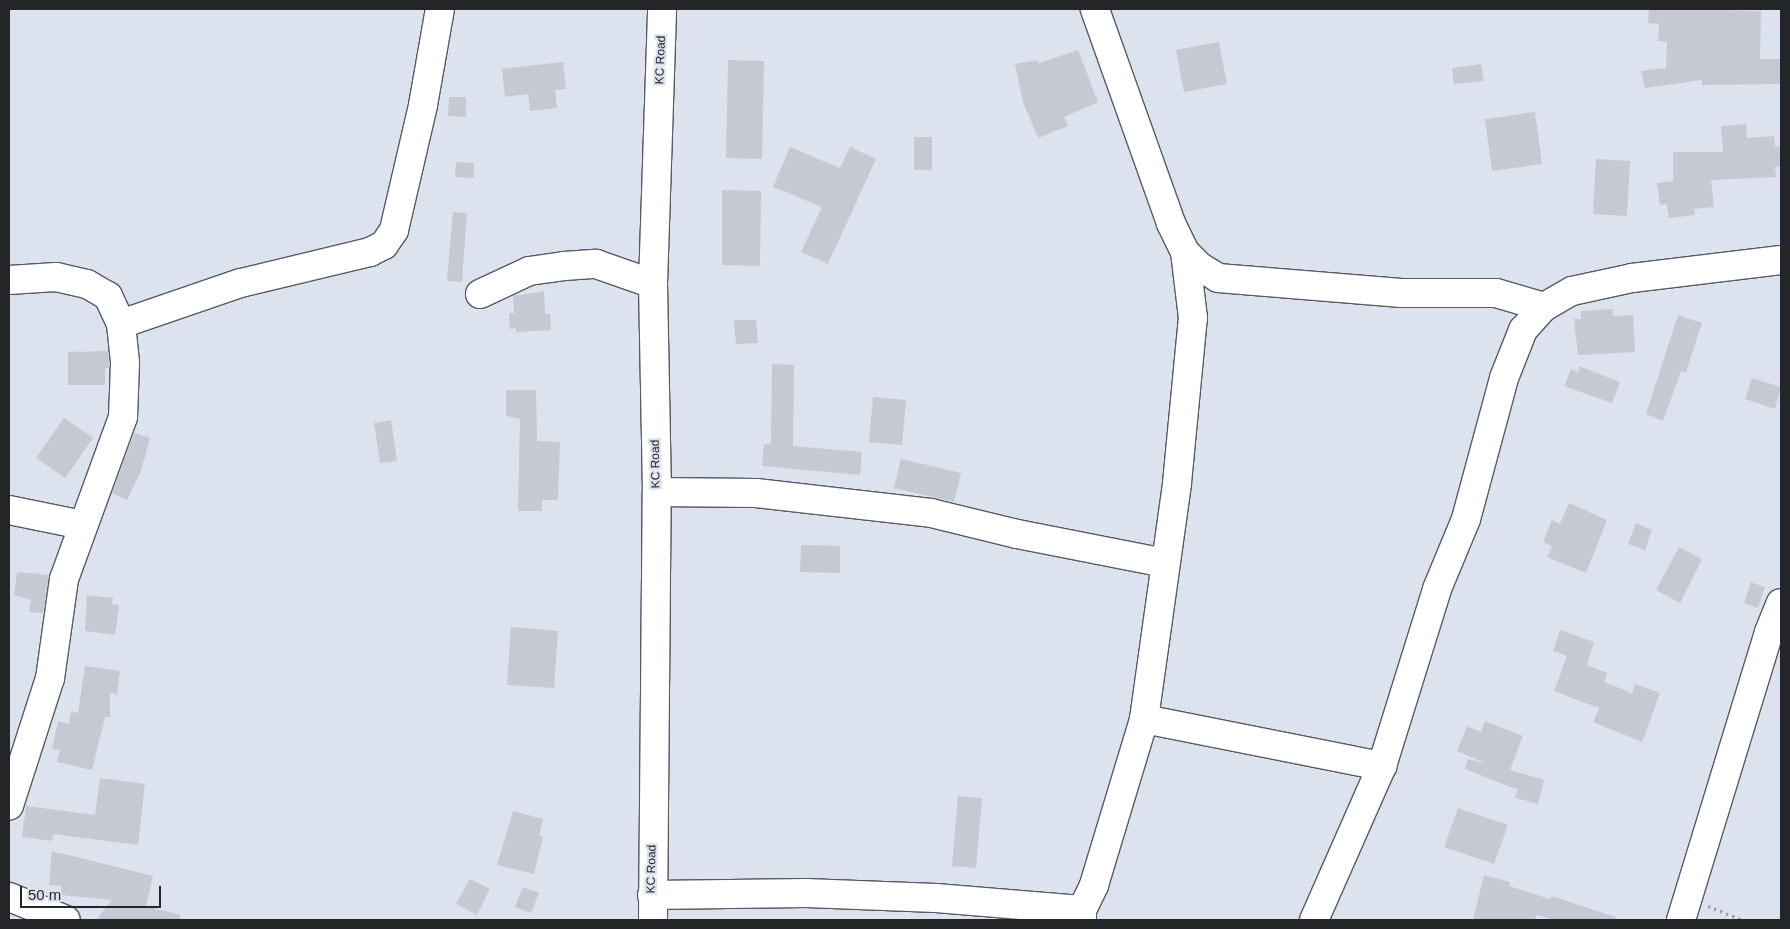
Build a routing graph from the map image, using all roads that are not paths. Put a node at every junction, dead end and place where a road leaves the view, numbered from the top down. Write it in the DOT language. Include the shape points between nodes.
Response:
graph roads {
  1 [pos="440,9"];
  2 [pos="662,9"];
  3 [pos="1094,9"];
  4 [pos="1185,252"];
  5 [pos="1781,260"];
  6 [pos="9,280"];
  7 [pos="653,284"];
  8 [pos="480,294"];
  9 [pos="1544,307"];
  10 [pos="121,324"];
  11 [pos="657,492"];
  12 [pos="9,510"];
  13 [pos="82,525"];
  14 [pos="1165,563"];
  15 [pos="1781,603"];
  16 [pos="1144,720"];
  17 [pos="1382,766"];
  18 [pos="10,799"];
  19 [pos="9,897"];
  20 [pos="652,907"];
  21 [pos="1685,909"];
  22 [pos="1082,915"];
  23 [pos="66,920"];
  24 [pos="1314,920"];
  1 -- 10 [label="street" via="417,134 394,230 384,245 370,252 241,283"];
  2 -- 7 [label="street, KC Road"];
  3 -- 4 [label="street" via="1171,223"];
  4 -- 9 [label="street" via="1218,278 1401,293 1496,293"];
  4 -- 14 [label="street" via="1193,318 1177,483"];
  5 -- 9 [label="street" via="1632,278 1572,291"];
  6 -- 10 [label="street" via="56,276 87,284 108,296"];
  7 -- 8 [label="street" via="596,264 529,271"];
  7 -- 11 [label="street, KC Road"];
  9 -- 17 [label="street" via="1523,330 1504,378 1466,519 1437,589"];
  10 -- 13 [label="street" via="125,364 123,417"];
  11 -- 14 [label="street" via="756,493 931,513 1017,534"];
  11 -- 20 [label="street, KC Road"];
  12 -- 13 [label="street"];
  13 -- 18 [label="street" via="64,578 50,678"];
  14 -- 16 [label="street"];
  15 -- 21 [label="street" via="1769,632"];
  16 -- 17 [label="street"];
  16 -- 22 [label="street" via="1094,886"];
  17 -- 24 [label="street"];
  19 -- 23 [label="street"];
  20 -- 22 [label="street" via="834,894 936,898"];
}
